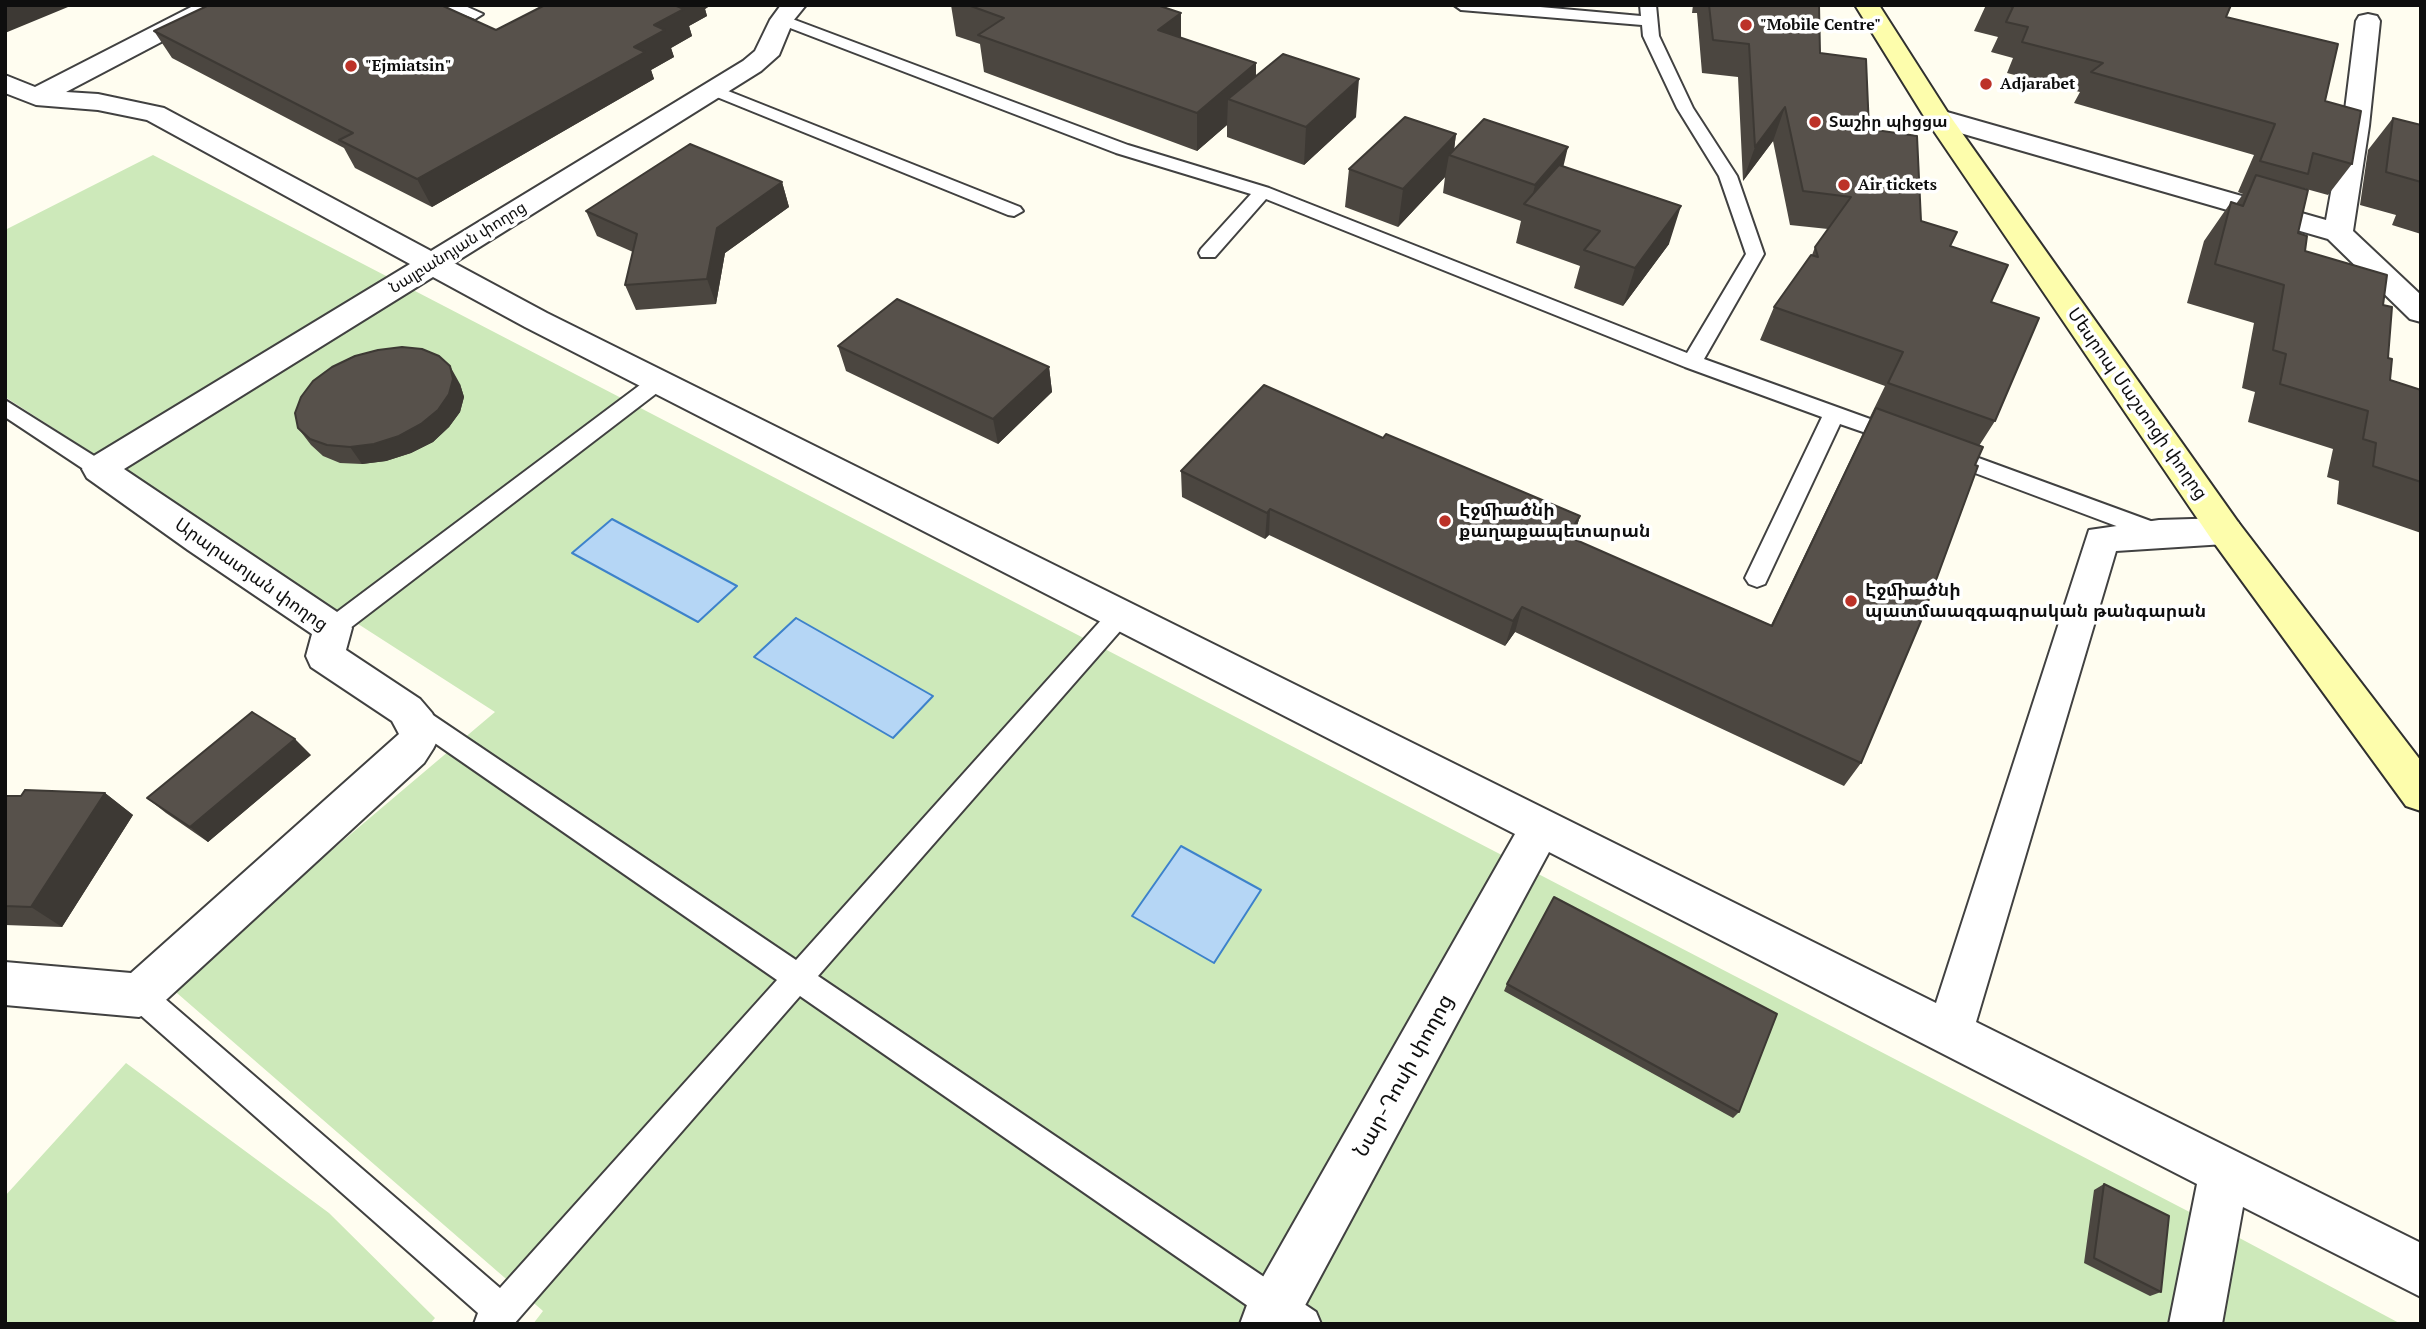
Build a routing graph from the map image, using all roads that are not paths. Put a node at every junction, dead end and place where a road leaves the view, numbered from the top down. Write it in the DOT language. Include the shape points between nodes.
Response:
graph roads {
  1 [pos="214,5"];
  2 [pos="446,5"];
  3 [pos="1461,5"];
  4 [pos="1867,5"];
  5 [pos="788,13"];
  6 [pos="1649,13"];
  7 [pos="474,14"];
  8 [pos="2368,21"];
  9 [pos="20,90"];
  10 [pos="713,90"];
  11 [pos="1938,118"];
  12 [pos="1263,192"];
  13 [pos="1014,211"];
  14 [pos="2338,233"];
  15 [pos="1208,253"];
  16 [pos="432,265"];
  17 [pos="2421,312"];
  18 [pos="1692,362"];
  19 [pos="659,381"];
  20 [pos="5,407"];
  21 [pos="1834,413"];
  22 [pos="99,469"];
  23 [pos="2225,531"];
  24 [pos="2159,533"];
  25 [pos="1757,578"];
  26 [pos="1120,615"];
  27 [pos="333,628"];
  28 [pos="408,730"];
  29 [pos="2421,793"];
  30 [pos="1541,827"];
  31 [pos="800,976"];
  32 [pos="5,983"];
  33 [pos="139,995"];
  34 [pos="1949,1034"];
  35 [pos="2224,1172"];
  36 [pos="2421,1270"];
  37 [pos="1283,1317"];
  38 [pos="496,1318"];
  39 [pos="2195,1324"];
  1 -- 9 [label="street"];
  2 -- 7 [label="lane"];
  3 -- 6 [label="lane"];
  4 -- 11 [label="main road, Մեսրոպ Մաշտոցի փողոց"];
  5 -- 10 [label="street, Նալբանդյան փողոց" via="766,55"];
  5 -- 12 [label="lane" via="1122,149"];
  6 -- 18 [label="lane" via="1651,36 1685,108 1728,176 1755,254"];
  8 -- 14 [label="street" via="2370,119"];
  9 -- 16 [label="street" via="155,114"];
  10 -- 13 [label="lane"];
  10 -- 16 [label="street, Նալբանդյան փողոց"];
  11 -- 14 [label="street"];
  11 -- 23 [label="main road, Մեսրոպ Մաշտոցի փողոց"];
  12 -- 15 [label="lane"];
  12 -- 18 [label="lane"];
  14 -- 17 [label="street"];
  16 -- 19 [label="street"];
  16 -- 22 [label="street, Նալբանդյան փողոց"];
  18 -- 21 [label="lane"];
  19 -- 26 [label="street"];
  19 -- 27 [label="lane"];
  20 -- 22 [label="lane"];
  21 -- 24 [label="lane"];
  21 -- 25 [label="lane"];
  22 -- 27 [label="street, Արարատյան փողոց"];
  23 -- 24 [label="street"];
  23 -- 29 [label="main road, Մեսրոպ Մաշտոցի փողոց"];
  24 -- 34 [label="street" via="2102,539"];
  26 -- 30 [label="street"];
  26 -- 31 [label="lane"];
  27 -- 28 [label="street, Արարատյան փողոց" via="326,656"];
  28 -- 31 [label="lane"];
  28 -- 33 [label="street"];
  30 -- 34 [label="street"];
  30 -- 37 [label="street, Նար-Դոսի փողոց"];
  31 -- 37 [label="lane"];
  31 -- 38 [label="lane"];
  32 -- 33 [label="street"];
  33 -- 38 [label="lane"];
  34 -- 35 [label="street"];
  35 -- 36 [label="street"];
  35 -- 39 [label="street"];
}
